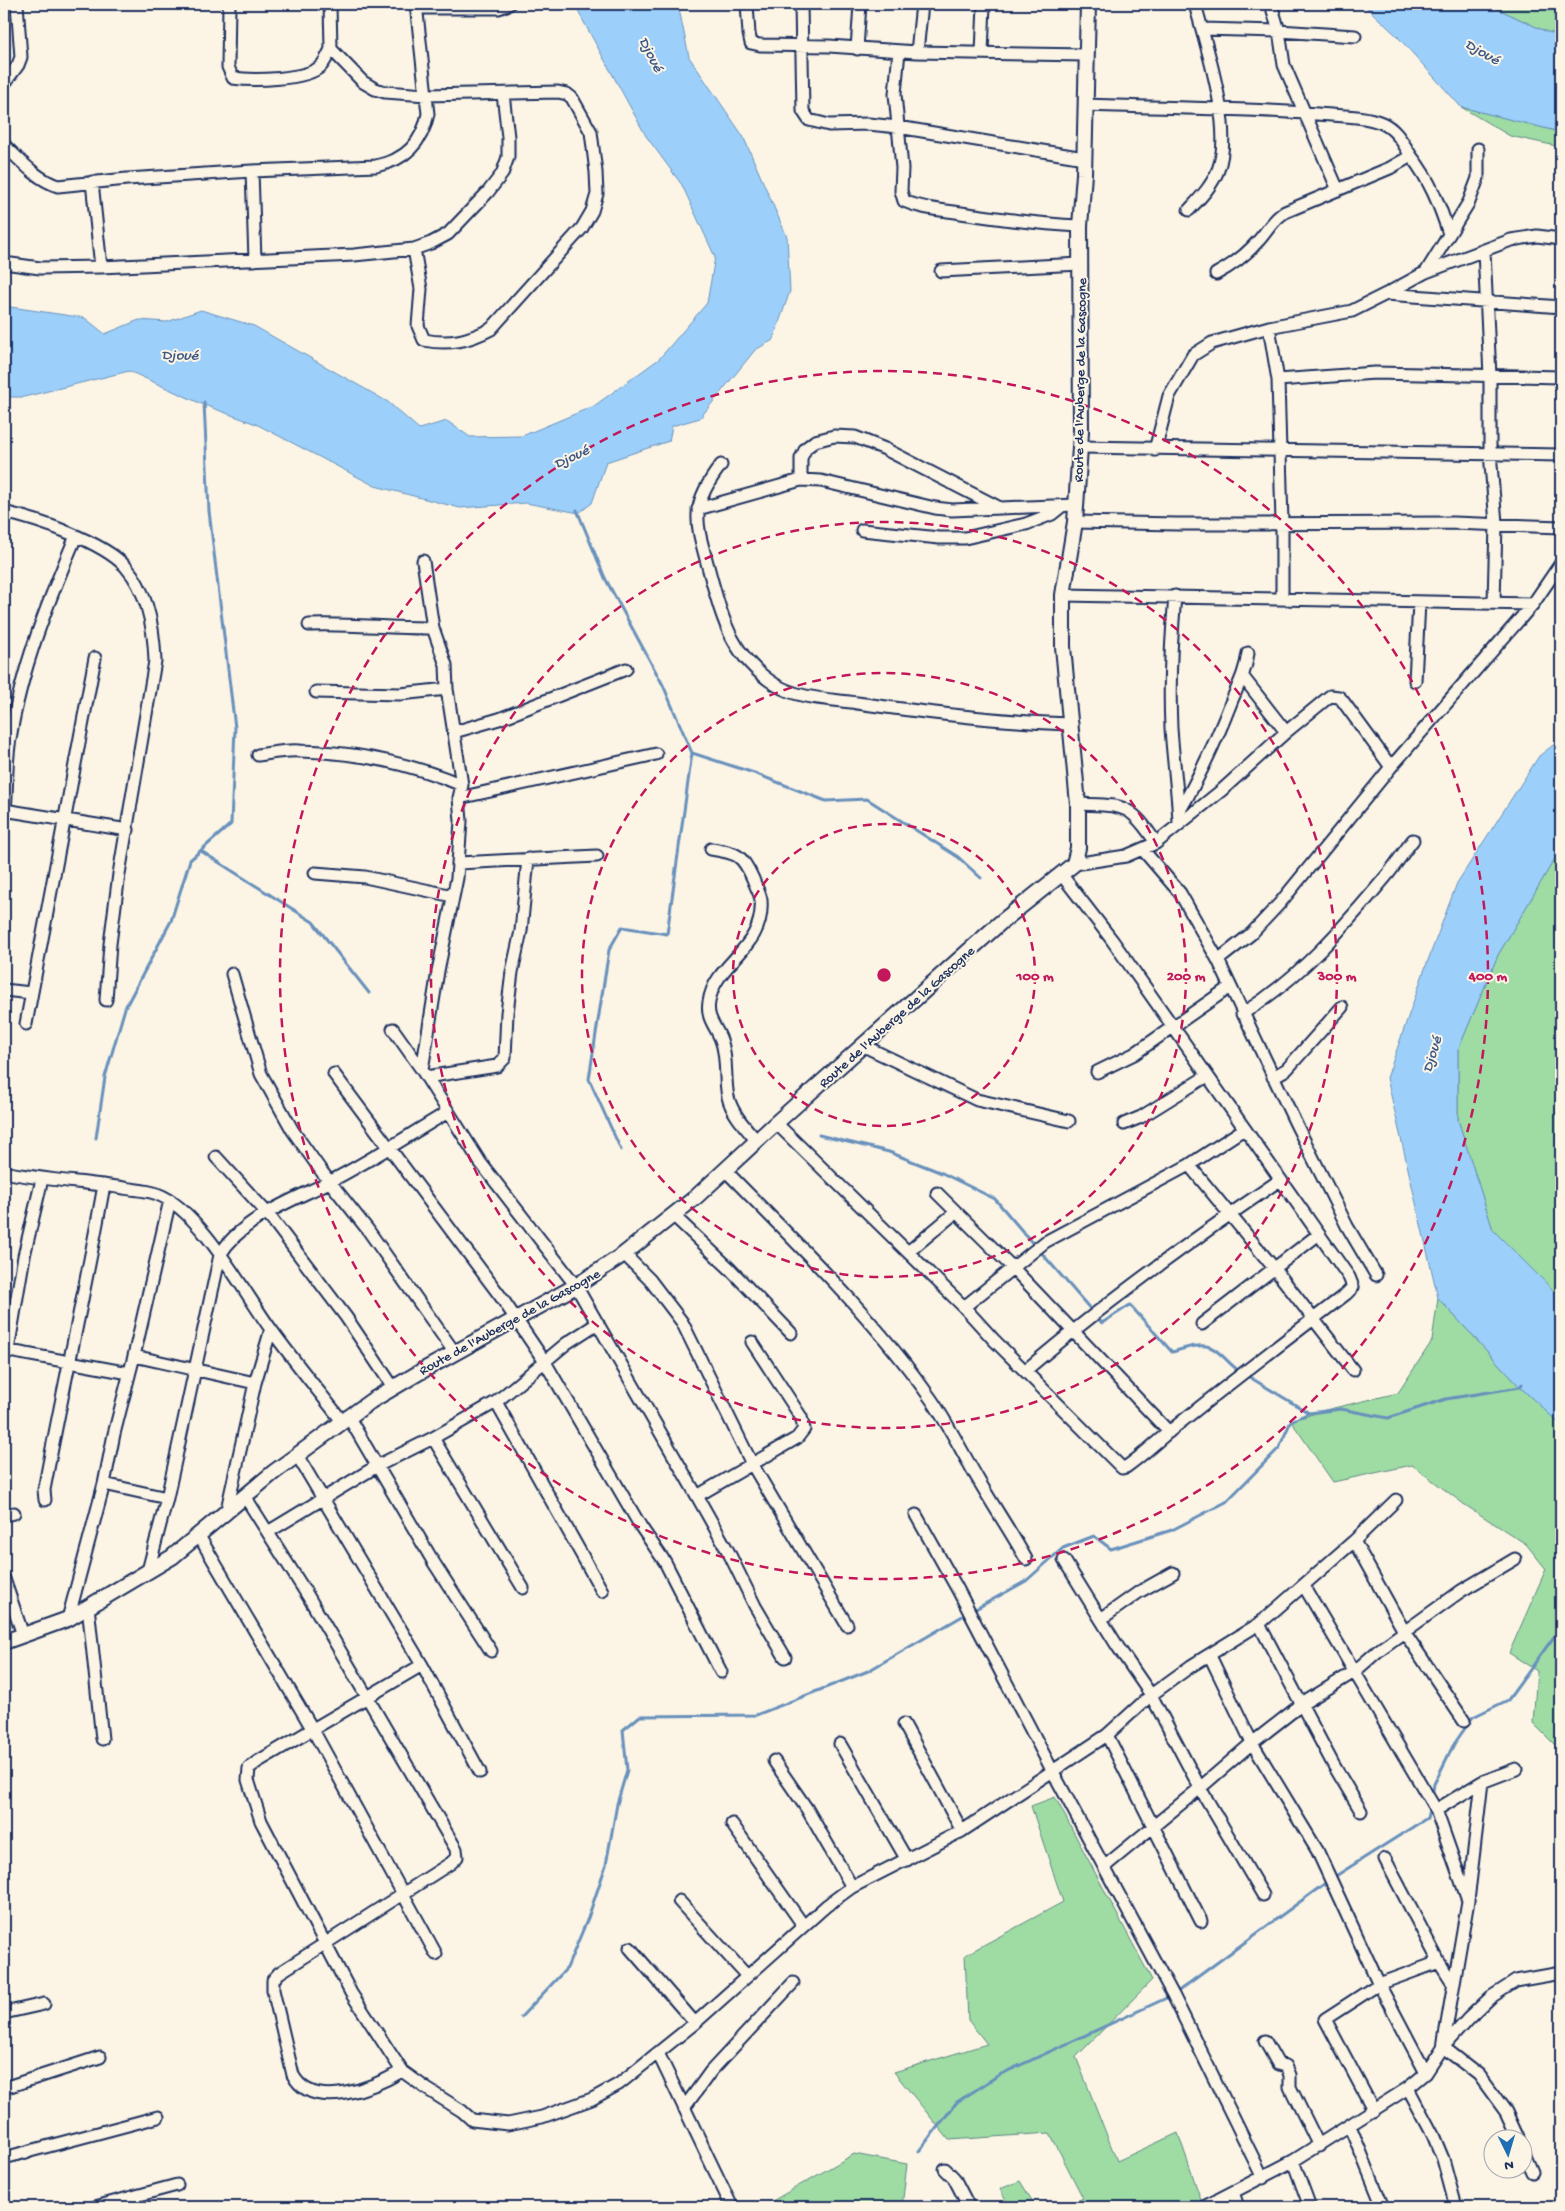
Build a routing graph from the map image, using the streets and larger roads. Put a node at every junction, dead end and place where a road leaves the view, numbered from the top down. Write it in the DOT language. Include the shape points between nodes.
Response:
graph roads {
  1 [pos="17,4"];
  2 [pos="228,4"];
  3 [pos="330,4"];
  4 [pos="509,4"];
  5 [pos="747,4"];
  6 [pos="802,4"];
  7 [pos="860,4"];
  8 [pos="922,4"];
  9 [pos="984,4"];
  10 [pos="1088,4"];
  11 [pos="1194,4"];
  12 [pos="1271,4"];
  13 [pos="416,6"];
  14 [pos="1202,29"];
  15 [pos="1279,31"];
  16 [pos="1355,36"];
  17 [pos="800,45"];
  18 [pos="331,49"];
  19 [pos="856,49"];
  20 [pos="899,51"];
  21 [pos="917,52"];
  22 [pos="982,53"];
  23 [pos="1086,55"];
  24 [pos="4,84"];
  25 [pos="503,94"];
  26 [pos="426,95"];
  27 [pos="1085,105"];
  28 [pos="1220,109"];
  29 [pos="1304,113"];
  30 [pos="898,127"];
  31 [pos="4,145"];
  32 [pos="1478,149"];
  33 [pos="1411,156"];
  34 [pos="1084,158"];
  35 [pos="252,171"];
  36 [pos="92,182"];
  37 [pos="1338,190"];
  38 [pos="1189,210"];
  39 [pos="1080,226"];
  40 [pos="1449,234"];
  41 [pos="1561,239"];
  42 [pos="414,249"];
  43 [pos="1484,251"];
  44 [pos="255,260"];
  45 [pos="4,263"];
  46 [pos="1081,264"];
  47 [pos="101,267"];
  48 [pos="941,271"];
  49 [pos="1426,272"];
  50 [pos="1216,274"];
  51 [pos="1386,294"];
  52 [pos="1487,302"];
  53 [pos="1561,307"];
  54 [pos="1269,328"];
  55 [pos="1490,376"];
  56 [pos="1561,377"];
  57 [pos="1278,380"];
  58 [pos="1080,447"];
  59 [pos="1279,449"];
  60 [pos="1154,450"];
  61 [pos="1490,453"];
  62 [pos="1561,455"];
  63 [pos="721,465"];
  64 [pos="801,480"];
  65 [pos="1069,506"];
  66 [pos="1000,508"];
  67 [pos="698,509"];
  68 [pos="4,512"];
  69 [pos="1074,522"];
  70 [pos="1282,523"];
  71 [pos="1496,523"];
  72 [pos="1561,527"];
  73 [pos="862,530"];
  74 [pos="76,536"];
  75 [pos="424,561"];
  76 [pos="1561,563"];
  77 [pos="1063,595"];
  78 [pos="1175,596"];
  79 [pos="1282,598"];
  80 [pos="1418,602"];
  81 [pos="1494,603"];
  82 [pos="1533,604"];
  83 [pos="309,625"];
  84 [pos="433,628"];
  85 [pos="1248,653"];
  86 [pos="95,658"];
  87 [pos="626,669"];
  88 [pos="1243,677"];
  89 [pos="1415,681"];
  90 [pos="448,690"];
  91 [pos="316,692"];
  92 [pos="1072,724"];
  93 [pos="454,732"];
  94 [pos="1286,732"];
  95 [pos="656,754"];
  96 [pos="258,755"];
  97 [pos="1390,767"];
  98 [pos="462,785"];
  99 [pos="460,798"];
  100 [pos="1078,804"];
  101 [pos="1179,812"];
  102 [pos="4,813"];
  103 [pos="64,820"];
  104 [pos="1179,824"];
  105 [pos="128,830"];
  106 [pos="1414,840"];
  107 [pos="1156,843"];
  108 [pos="711,849"];
  109 [pos="1143,850"];
  110 [pos="597,856"];
  111 [pos="528,859"];
  112 [pos="459,863"];
  113 [pos="1074,864"];
  114 [pos="315,873"];
  115 [pos="1061,874"];
  116 [pos="454,896"];
  117 [pos="1218,960"];
  118 [pos="232,974"];
  119 [pos="1230,987"];
  120 [pos="4,990"];
  121 [pos="31,993"];
  122 [pos="106,1000"];
  123 [pos="1342,1007"];
  124 [pos="1242,1014"];
  125 [pos="26,1024"];
  126 [pos="1172,1026"];
  127 [pos="393,1029"];
  128 [pos="864,1046"];
  129 [pos="1097,1072"];
  130 [pos="424,1073"];
  131 [pos="334,1074"];
  132 [pos="1207,1076"];
  133 [pos="1273,1077"];
  134 [pos="448,1112"];
  135 [pos="1069,1121"];
  136 [pos="776,1123"];
  137 [pos="1124,1124"];
  138 [pos="1244,1129"];
  139 [pos="757,1141"];
  140 [pos="388,1148"];
  141 [pos="216,1157"];
  142 [pos="1188,1165"];
  143 [pos="726,1171"];
  144 [pos="4,1172"];
  145 [pos="42,1180"];
  146 [pos="1280,1180"];
  147 [pos="330,1182"];
  148 [pos="104,1185"];
  149 [pos="937,1193"];
  150 [pos="170,1200"];
  151 [pos="956,1212"];
  152 [pos="268,1214"];
  153 [pos="1229,1215"];
  154 [pos="674,1216"];
  155 [pos="1319,1234"];
  156 [pos="908,1252"];
  157 [pos="624,1254"];
  158 [pos="220,1255"];
  159 [pos="1013,1268"];
  160 [pos="1274,1268"];
  161 [pos="1376,1275"];
  162 [pos="576,1286"];
  163 [pos="964,1307"];
  164 [pos="516,1319"];
  165 [pos="1314,1319"];
  166 [pos="598,1323"];
  167 [pos="1202,1324"];
  168 [pos="271,1329"];
  169 [pos="1074,1329"];
  170 [pos="791,1333"];
  171 [pos="752,1342"];
  172 [pos="6,1350"];
  173 [pos="455,1352"];
  174 [pos="134,1356"];
  175 [pos="545,1362"];
  176 [pos="69,1363"];
  177 [pos="1026,1370"];
  178 [pos="1353,1370"];
  179 [pos="195,1371"];
  180 [pos="129,1374"];
  181 [pos="255,1383"];
  182 [pos="393,1387"];
  183 [pos="496,1402"];
  184 [pos="345,1419"];
  185 [pos="1169,1432"];
  186 [pos="433,1438"];
  187 [pos="297,1455"];
  188 [pos="752,1464"];
  189 [pos="377,1466"];
  190 [pos="104,1484"];
  191 [pos="697,1496"];
  192 [pos="166,1498"];
  193 [pos="246,1498"];
  194 [pos="321,1499"];
  195 [pos="45,1500"];
  196 [pos="1396,1500"];
  197 [pos="226,1514"];
  198 [pos="916,1515"];
  199 [pos="268,1532"];
  200 [pos="199,1536"];
  201 [pos="1354,1541"];
  202 [pos="1515,1558"];
  203 [pos="1026,1559"];
  204 [pos="1064,1560"];
  205 [pos="148,1571"];
  206 [pos="1172,1573"];
  207 [pos="4,1579"];
  208 [pos="1304,1586"];
  209 [pos="523,1588"];
  210 [pos="602,1591"];
  211 [pos="88,1606"];
  212 [pos="68,1619"];
  213 [pos="1101,1620"];
  214 [pos="1259,1624"];
  215 [pos="847,1625"];
  216 [pos="1405,1633"];
  217 [pos="22,1635"];
  218 [pos="4,1642"];
  219 [pos="491,1651"];
  220 [pos="1210,1656"];
  221 [pos="785,1657"];
  222 [pos="422,1665"];
  223 [pos="722,1672"];
  224 [pos="1354,1672"];
  225 [pos="1151,1695"];
  226 [pos="369,1698"];
  227 [pos="1302,1704"];
  228 [pos="1464,1720"];
  229 [pos="904,1724"];
  230 [pos="313,1730"];
  231 [pos="1107,1735"];
  232 [pos="102,1739"];
  233 [pos="1252,1743"];
  234 [pos="840,1744"];
  235 [pos="774,1761"];
  236 [pos="1516,1769"];
  237 [pos="480,1772"];
  238 [pos="1053,1772"];
  239 [pos="1482,1782"];
  240 [pos="1200,1788"];
  241 [pos="1436,1810"];
  242 [pos="1361,1811"];
  243 [pos="732,1824"];
  244 [pos="1152,1826"];
  245 [pos="962,1831"];
  246 [pos="1385,1859"];
  247 [pos="907,1860"];
  248 [pos="1104,1866"];
  249 [pos="852,1887"];
  250 [pos="404,1894"];
  251 [pos="1263,1895"];
  252 [pos="679,1901"];
  253 [pos="1468,1901"];
  254 [pos="1201,1921"];
  255 [pos="804,1924"];
  256 [pos="325,1944"];
  257 [pos="630,1948"];
  258 [pos="436,1954"];
  259 [pos="1439,1962"];
  260 [pos="1561,1973"];
  261 [pos="747,1976"];
  262 [pos="793,1983"];
  263 [pos="1379,1984"];
  264 [pos="1453,1984"];
  265 [pos="44,2004"];
  266 [pos="4,2013"];
  267 [pos="695,2022"];
  268 [pos="1265,2041"];
  269 [pos="1444,2047"];
  270 [pos="658,2053"];
  271 [pos="100,2058"];
  272 [pos="402,2071"];
  273 [pos="1426,2073"];
  274 [pos="4,2088"];
  275 [pos="1408,2088"];
  276 [pos="684,2108"];
  277 [pos="1374,2111"];
  278 [pos="158,2117"];
  279 [pos="1350,2126"];
  280 [pos="1513,2128"];
  281 [pos="1319,2146"];
  282 [pos="4,2158"];
  283 [pos="1293,2161"];
  284 [pos="945,2169"];
  285 [pos="1263,2178"];
  286 [pos="177,2185"];
  287 [pos="1233,2192"];
  288 [pos="95,2207"];
  289 [pos="732,2207"];
  290 [pos="969,2207"];
  291 [pos="1204,2207"];
  292 [pos="1238,2207"];
  293 [pos="1310,2207"];
  294 [pos="1383,2207"];
  295 [pos="1456,2207"];
  1 -- 24 [label="street" via="21,57"];
  2 -- 18 [label="street" via="228,67 233,78 296,76 321,66"];
  3 -- 18 [label="street"];
  4 -- 13 [label="street" via="499,8"];
  5 -- 17 [label="street" via="751,43"];
  6 -- 17 [label="street"];
  7 -- 19 [label="street"];
  8 -- 21 [label="street"];
  9 -- 22 [label="street"];
  10 -- 23 [label="street, Route de l'Auberge de la Gascogne"];
  11 -- 14 [label="street"];
  12 -- 15 [label="street"];
  13 -- 26 [label="street"];
  14 -- 15 [label="street"];
  14 -- 28 [label="street"];
  15 -- 16 [label="street"];
  15 -- 29 [label="street" via="1284,65"];
  17 -- 19 [label="street"];
  17 -- 30 [label="street" via="802,111 809,120 829,125"];
  18 -- 26 [label="street" via="363,82 375,89"];
  19 -- 20 [label="street"];
  20 -- 21 [label="street"];
  20 -- 30 [label="street"];
  21 -- 22 [label="street"];
  22 -- 23 [label="street"];
  23 -- 27 [label="street, Route de l'Auberge de la Gascogne"];
  25 -- 26 [label="street"];
  25 -- 42 [label="street" via="508,157 502,174 448,234"];
  25 -- 42 [label="street" via="558,92 572,98 591,132 597,194 592,212 582,228 491,329 472,339 442,344 424,340 418,326 421,290"];
  26 -- 35 [label="street" via="426,127 416,144 398,160 376,166"];
  27 -- 28 [label="street"];
  27 -- 34 [label="street, Route de l'Auberge de la Gascogne"];
  28 -- 29 [label="street"];
  28 -- 38 [label="street" via="1223,145 1219,168"];
  29 -- 33 [label="street" via="1380,122 1391,128"];
  29 -- 37 [label="street"];
  30 -- 34 [label="street"];
  30 -- 39 [label="street" via="904,201 915,206 971,214"];
  31 -- 36 [label="street" via="47,183 70,186"];
  32 -- 40 [label="street" via="1478,178 1469,202"];
  33 -- 37 [label="street"];
  33 -- 40 [label="street" via="1428,179"];
  34 -- 39 [label="street, Route de l'Auberge de la Gascogne"];
  35 -- 36 [label="street"];
  35 -- 44 [label="street"];
  36 -- 47 [label="street"];
  37 -- 50 [label="street" via="1280,215 1247,252"];
  39 -- 46 [label="street, Route de l'Auberge de la Gascogne"];
  40 -- 49 [label="street"];
  41 -- 43 [label="street" via="1537,236 1511,240"];
  42 -- 44 [label="street"];
  43 -- 49 [label="street"];
  43 -- 52 [label="street"];
  44 -- 47 [label="street"];
  45 -- 47 [label="street" via="40,268"];
  46 -- 48 [label="street"];
  46 -- 58 [label="street, Route de l'Auberge de la Gascogne"];
  49 -- 51 [label="street"];
  51 -- 52 [label="street"];
  51 -- 54 [label="street" via="1352,311"];
  52 -- 53 [label="street"];
  52 -- 55 [label="street"];
  54 -- 57 [label="street"];
  54 -- 60 [label="street" via="1212,343 1193,355 1169,396"];
  55 -- 56 [label="street"];
  55 -- 57 [label="street" via="1375,373"];
  55 -- 61 [label="street"];
  57 -- 59 [label="street"];
  58 -- 60 [label="street"];
  58 -- 65 [label="street, Route de l'Auberge de la Gascogne"];
  59 -- 60 [label="street"];
  59 -- 61 [label="street"];
  59 -- 70 [label="street"];
  61 -- 62 [label="street"];
  61 -- 71 [label="street"];
  63 -- 67 [label="street" via="706,485"];
  64 -- 66 [label="street" via="821,480 935,508"];
  64 -- 66 [label="street" via="801,458 814,440 834,436 855,437"];
  64 -- 67 [label="street"];
  65 -- 66 [label="street"];
  65 -- 69 [label="street, Route de l'Auberge de la Gascogne"];
  65 -- 73 [label="street" via="1026,524 965,538 932,538"];
  67 -- 92 [label="street" via="702,545 732,640 775,684 792,693 882,707 1029,723"];
  68 -- 74 [label="street" via="31,518"];
  69 -- 70 [label="street"];
  69 -- 77 [label="street, Route de l'Auberge de la Gascogne"];
  70 -- 71 [label="street"];
  70 -- 79 [label="street"];
  71 -- 72 [label="street"];
  71 -- 81 [label="street"];
  74 -- 102 [label="street" via="38,629 16,709 6,766"];
  74 -- 105 [label="street" via="113,556 126,568 142,596 154,637 153,676"];
  75 -- 84 [label="street"];
  76 -- 82 [label="street"];
  77 -- 78 [label="street"];
  77 -- 92 [label="street, Route de l'Auberge de la Gascogne" via="1063,647"];
  78 -- 79 [label="street"];
  78 -- 101 [label="street" via="1170,682"];
  79 -- 80 [label="street"];
  80 -- 81 [label="street"];
  80 -- 89 [label="street"];
  81 -- 82 [label="street"];
  82 -- 97 [label="street"];
  83 -- 84 [label="street"];
  84 -- 90 [label="street" via="446,665"];
  85 -- 88 [label="street"];
  86 -- 103 [label="street"];
  87 -- 93 [label="street" via="508,715"];
  88 -- 94 [label="street"];
  88 -- 101 [label="street" via="1202,773"];
  90 -- 91 [label="street" via="400,694"];
  90 -- 93 [label="street"];
  92 -- 100 [label="street, Route de l'Auberge de la Gascogne"];
  93 -- 98 [label="street"];
  94 -- 97 [label="street" via="1330,696 1339,697"];
  94 -- 104 [label="street"];
  95 -- 99 [label="street"];
  96 -- 98 [label="street" via="298,750 330,752 433,772"];
  97 -- 117 [label="street" via="1280,903 1251,934"];
  98 -- 99 [label="street"];
  99 -- 112 [label="street"];
  100 -- 107 [label="street" via="1118,806 1133,813"];
  100 -- 113 [label="street, Route de l'Auberge de la Gascogne" via="1078,848"];
  101 -- 104 [label="street"];
  102 -- 103 [label="street"];
  103 -- 105 [label="street"];
  103 -- 121 [label="street"];
  104 -- 107 [label="street"];
  105 -- 122 [label="street" via="119,874"];
  106 -- 124 [label="street" via="1319,954 1268,998"];
  107 -- 109 [label="street"];
  108 -- 139 [label="street" via="733,852 741,857 761,899 760,921 755,932 747,947 712,990 708,1003 708,1016 724,1050 728,1097 740,1120"];
  109 -- 113 [label="street"];
  109 -- 117 [label="street" via="1180,893"];
  110 -- 111 [label="street"];
  111 -- 112 [label="street"];
  111 -- 130 [label="street" via="521,931 507,1013 505,1058 496,1066"];
  112 -- 116 [label="street"];
  113 -- 115 [label="street, Route de l'Auberge de la Gascogne"];
  114 -- 116 [label="street" via="365,876"];
  115 -- 126 [label="street"];
  115 -- 128 [label="street, Route de l'Auberge de la Gascogne" via="1000,923"];
  116 -- 130 [label="street" via="438,971"];
  117 -- 119 [label="street"];
  118 -- 147 [label="street" via="261,1074 292,1131"];
  119 -- 124 [label="street"];
  119 -- 126 [label="street"];
  120 -- 121 [label="street"];
  121 -- 125 [label="street"];
  123 -- 133 [label="street" via="1292,1064"];
  124 -- 133 [label="street"];
  126 -- 129 [label="street" via="1134,1054"];
  126 -- 132 [label="street"];
  127 -- 130 [label="street"];
  128 -- 135 [label="street" via="977,1100"];
  128 -- 136 [label="street, Route de l'Auberge de la Gascogne"];
  130 -- 134 [label="street"];
  131 -- 140 [label="street"];
  132 -- 137 [label="street"];
  132 -- 138 [label="street"];
  133 -- 161 [label="street" via="1347,1226"];
  134 -- 140 [label="street"];
  134 -- 162 [label="street" via="480,1162"];
  136 -- 139 [label="street, Route de l'Auberge de la Gascogne"];
  136 -- 156 [label="street"];
  138 -- 142 [label="street"];
  138 -- 146 [label="street"];
  139 -- 143 [label="street, Route de l'Auberge de la Gascogne"];
  140 -- 147 [label="street"];
  140 -- 164 [label="street"];
  141 -- 152 [label="street"];
  142 -- 153 [label="street"];
  142 -- 159 [label="street" via="1045,1242"];
  143 -- 154 [label="street, Route de l'Auberge de la Gascogne"];
  143 -- 203 [label="street" via="838,1284 895,1353 936,1407"];
  144 -- 145 [label="street"];
  145 -- 148 [label="street"];
  145 -- 172 [label="street"];
  146 -- 153 [label="street"];
  146 -- 155 [label="street"];
  147 -- 152 [label="street"];
  147 -- 173 [label="street"];
  148 -- 150 [label="street" via="155,1193"];
  148 -- 176 [label="street"];
  149 -- 151 [label="street"];
  150 -- 158 [label="street"];
  150 -- 174 [label="street"];
  151 -- 156 [label="street"];
  151 -- 159 [label="street"];
  152 -- 158 [label="street" via="227,1242"];
  152 -- 182 [label="street" via="346,1316"];
  153 -- 160 [label="street"];
  153 -- 169 [label="street"];
  154 -- 157 [label="street, Route de l'Auberge de la Gascogne"];
  154 -- 170 [label="street"];
  155 -- 160 [label="street"];
  155 -- 165 [label="street" via="1350,1277 1352,1286"];
  156 -- 163 [label="street"];
  157 -- 162 [label="street, Route de l'Auberge de la Gascogne"];
  157 -- 188 [label="street" via="650,1280 682,1322"];
  158 -- 168 [label="street"];
  158 -- 179 [label="street"];
  159 -- 163 [label="street"];
  159 -- 169 [label="street"];
  160 -- 165 [label="street"];
  160 -- 167 [label="street"];
  162 -- 164 [label="street, Route de l'Auberge de la Gascogne"];
  162 -- 166 [label="street"];
  163 -- 177 [label="street"];
  164 -- 173 [label="street, Route de l'Auberge de la Gascogne"];
  164 -- 175 [label="street"];
  165 -- 178 [label="street"];
  165 -- 185 [label="street"];
  166 -- 175 [label="street"];
  166 -- 191 [label="street"];
  168 -- 181 [label="street"];
  168 -- 184 [label="street"];
  169 -- 177 [label="street"];
  169 -- 185 [label="street"];
  171 -- 188 [label="street" via="801,1417 804,1430 797,1438"];
  172 -- 176 [label="street"];
  173 -- 182 [label="street, Route de l'Auberge de la Gascogne"];
  174 -- 179 [label="street"];
  174 -- 180 [label="street"];
  175 -- 183 [label="street"];
  175 -- 223 [label="street" via="665,1562"];
  176 -- 180 [label="street"];
  176 -- 195 [label="street" via="44,1490"];
  177 -- 185 [label="street" via="1122,1468"];
  179 -- 181 [label="street"];
  179 -- 192 [label="street"];
  180 -- 190 [label="street"];
  181 -- 197 [label="street"];
  182 -- 184 [label="street, Route de l'Auberge de la Gascogne"];
  183 -- 186 [label="street"];
  183 -- 210 [label="street"];
  184 -- 187 [label="street, Route de l'Auberge de la Gascogne"];
  184 -- 189 [label="street"];
  186 -- 189 [label="street"];
  186 -- 209 [label="street"];
  187 -- 193 [label="street, Route de l'Auberge de la Gascogne"];
  187 -- 194 [label="street"];
  188 -- 191 [label="street"];
  188 -- 215 [label="street"];
  189 -- 194 [label="street"];
  189 -- 219 [label="street"];
  190 -- 192 [label="street"];
  190 -- 212 [label="street"];
  191 -- 221 [label="street"];
  192 -- 205 [label="street"];
  193 -- 197 [label="street, Route de l'Auberge de la Gascogne"];
  193 -- 199 [label="street"];
  194 -- 199 [label="street"];
  194 -- 222 [label="street"];
  196 -- 201 [label="street"];
  197 -- 200 [label="street, Route de l'Auberge de la Gascogne"];
  198 -- 238 [label="street"];
  199 -- 226 [label="street"];
  200 -- 205 [label="street, Route de l'Auberge de la Gascogne"];
  200 -- 230 [label="street"];
  201 -- 208 [label="street"];
  201 -- 216 [label="street"];
  202 -- 216 [label="street" via="1462,1591"];
  204 -- 213 [label="street"];
  205 -- 211 [label="street, Route de l'Auberge de la Gascogne"];
  206 -- 213 [label="street" via="1138,1592"];
  207 -- 217 [label="street"];
  208 -- 214 [label="street"];
  208 -- 224 [label="street"];
  211 -- 212 [label="street, Route de l'Auberge de la Gascogne"];
  211 -- 232 [label="street"];
  212 -- 217 [label="street, Route de l'Auberge de la Gascogne"];
  213 -- 225 [label="street"];
  214 -- 220 [label="street"];
  214 -- 227 [label="street"];
  216 -- 224 [label="street"];
  216 -- 228 [label="street"];
  217 -- 218 [label="street, Route de l'Auberge de la Gascogne"];
  220 -- 225 [label="street"];
  220 -- 233 [label="street"];
  222 -- 226 [label="street"];
  222 -- 237 [label="street"];
  224 -- 227 [label="street"];
  224 -- 241 [label="street"];
  225 -- 231 [label="street"];
  225 -- 240 [label="street"];
  226 -- 230 [label="street"];
  226 -- 250 [label="street" via="456,1849 457,1856 451,1863"];
  227 -- 233 [label="street"];
  227 -- 242 [label="street"];
  229 -- 245 [label="street"];
  230 -- 250 [label="street"];
  230 -- 256 [label="street" via="250,1768 248,1780 261,1821"];
  231 -- 238 [label="street"];
  231 -- 244 [label="street"];
  233 -- 240 [label="street"];
  233 -- 263 [label="street" via="1317,1850"];
  234 -- 247 [label="street"];
  235 -- 249 [label="street" via="807,1809"];
  236 -- 239 [label="street"];
  238 -- 245 [label="street"];
  238 -- 248 [label="street"];
  239 -- 241 [label="street"];
  239 -- 253 [label="street"];
  240 -- 244 [label="street"];
  240 -- 251 [label="street"];
  241 -- 253 [label="street"];
  243 -- 255 [label="street"];
  244 -- 248 [label="street"];
  244 -- 254 [label="street"];
  245 -- 247 [label="street"];
  246 -- 259 [label="street"];
  247 -- 249 [label="street"];
  248 -- 285 [label="street" via="1173,1995"];
  249 -- 255 [label="street"];
  250 -- 256 [label="street"];
  250 -- 258 [label="street"];
  252 -- 261 [label="street"];
  253 -- 264 [label="street"];
  255 -- 261 [label="street"];
  256 -- 272 [label="street"];
  256 -- 272 [label="street" via="273,1980 297,2083 317,2093 354,2092 382,2083"];
  257 -- 267 [label="street"];
  259 -- 263 [label="street"];
  259 -- 264 [label="street"];
  260 -- 269 [label="street" via="1516,1981 1491,1997"];
  261 -- 267 [label="street"];
  262 -- 276 [label="street" via="711,2071"];
  263 -- 273 [label="street"];
  263 -- 277 [label="street" via="1325,2019"];
  264 -- 269 [label="street"];
  265 -- 266 [label="street"];
  267 -- 270 [label="street"];
  268 -- 281 [label="street" via="1278,2064 1286,2066 1290,2087"];
  269 -- 273 [label="street"];
  269 -- 280 [label="street" via="1479,2075 1506,2112"];
  270 -- 272 [label="street" via="619,2084 592,2099 542,2117 508,2124 472,2120"];
  270 -- 276 [label="street"];
  271 -- 274 [label="street"];
  273 -- 275 [label="street"];
  275 -- 277 [label="street"];
  275 -- 295 [label="street" via="1443,2159"];
  276 -- 289 [label="street"];
  277 -- 279 [label="street"];
  278 -- 282 [label="street"];
  279 -- 281 [label="street"];
  279 -- 294 [label="street"];
  281 -- 283 [label="street"];
  283 -- 285 [label="street"];
  283 -- 293 [label="street"];
  284 -- 290 [label="street" via="954,2178"];
  285 -- 287 [label="street"];
  286 -- 288 [label="street"];
  287 -- 291 [label="street"];
  287 -- 292 [label="street"];
}
